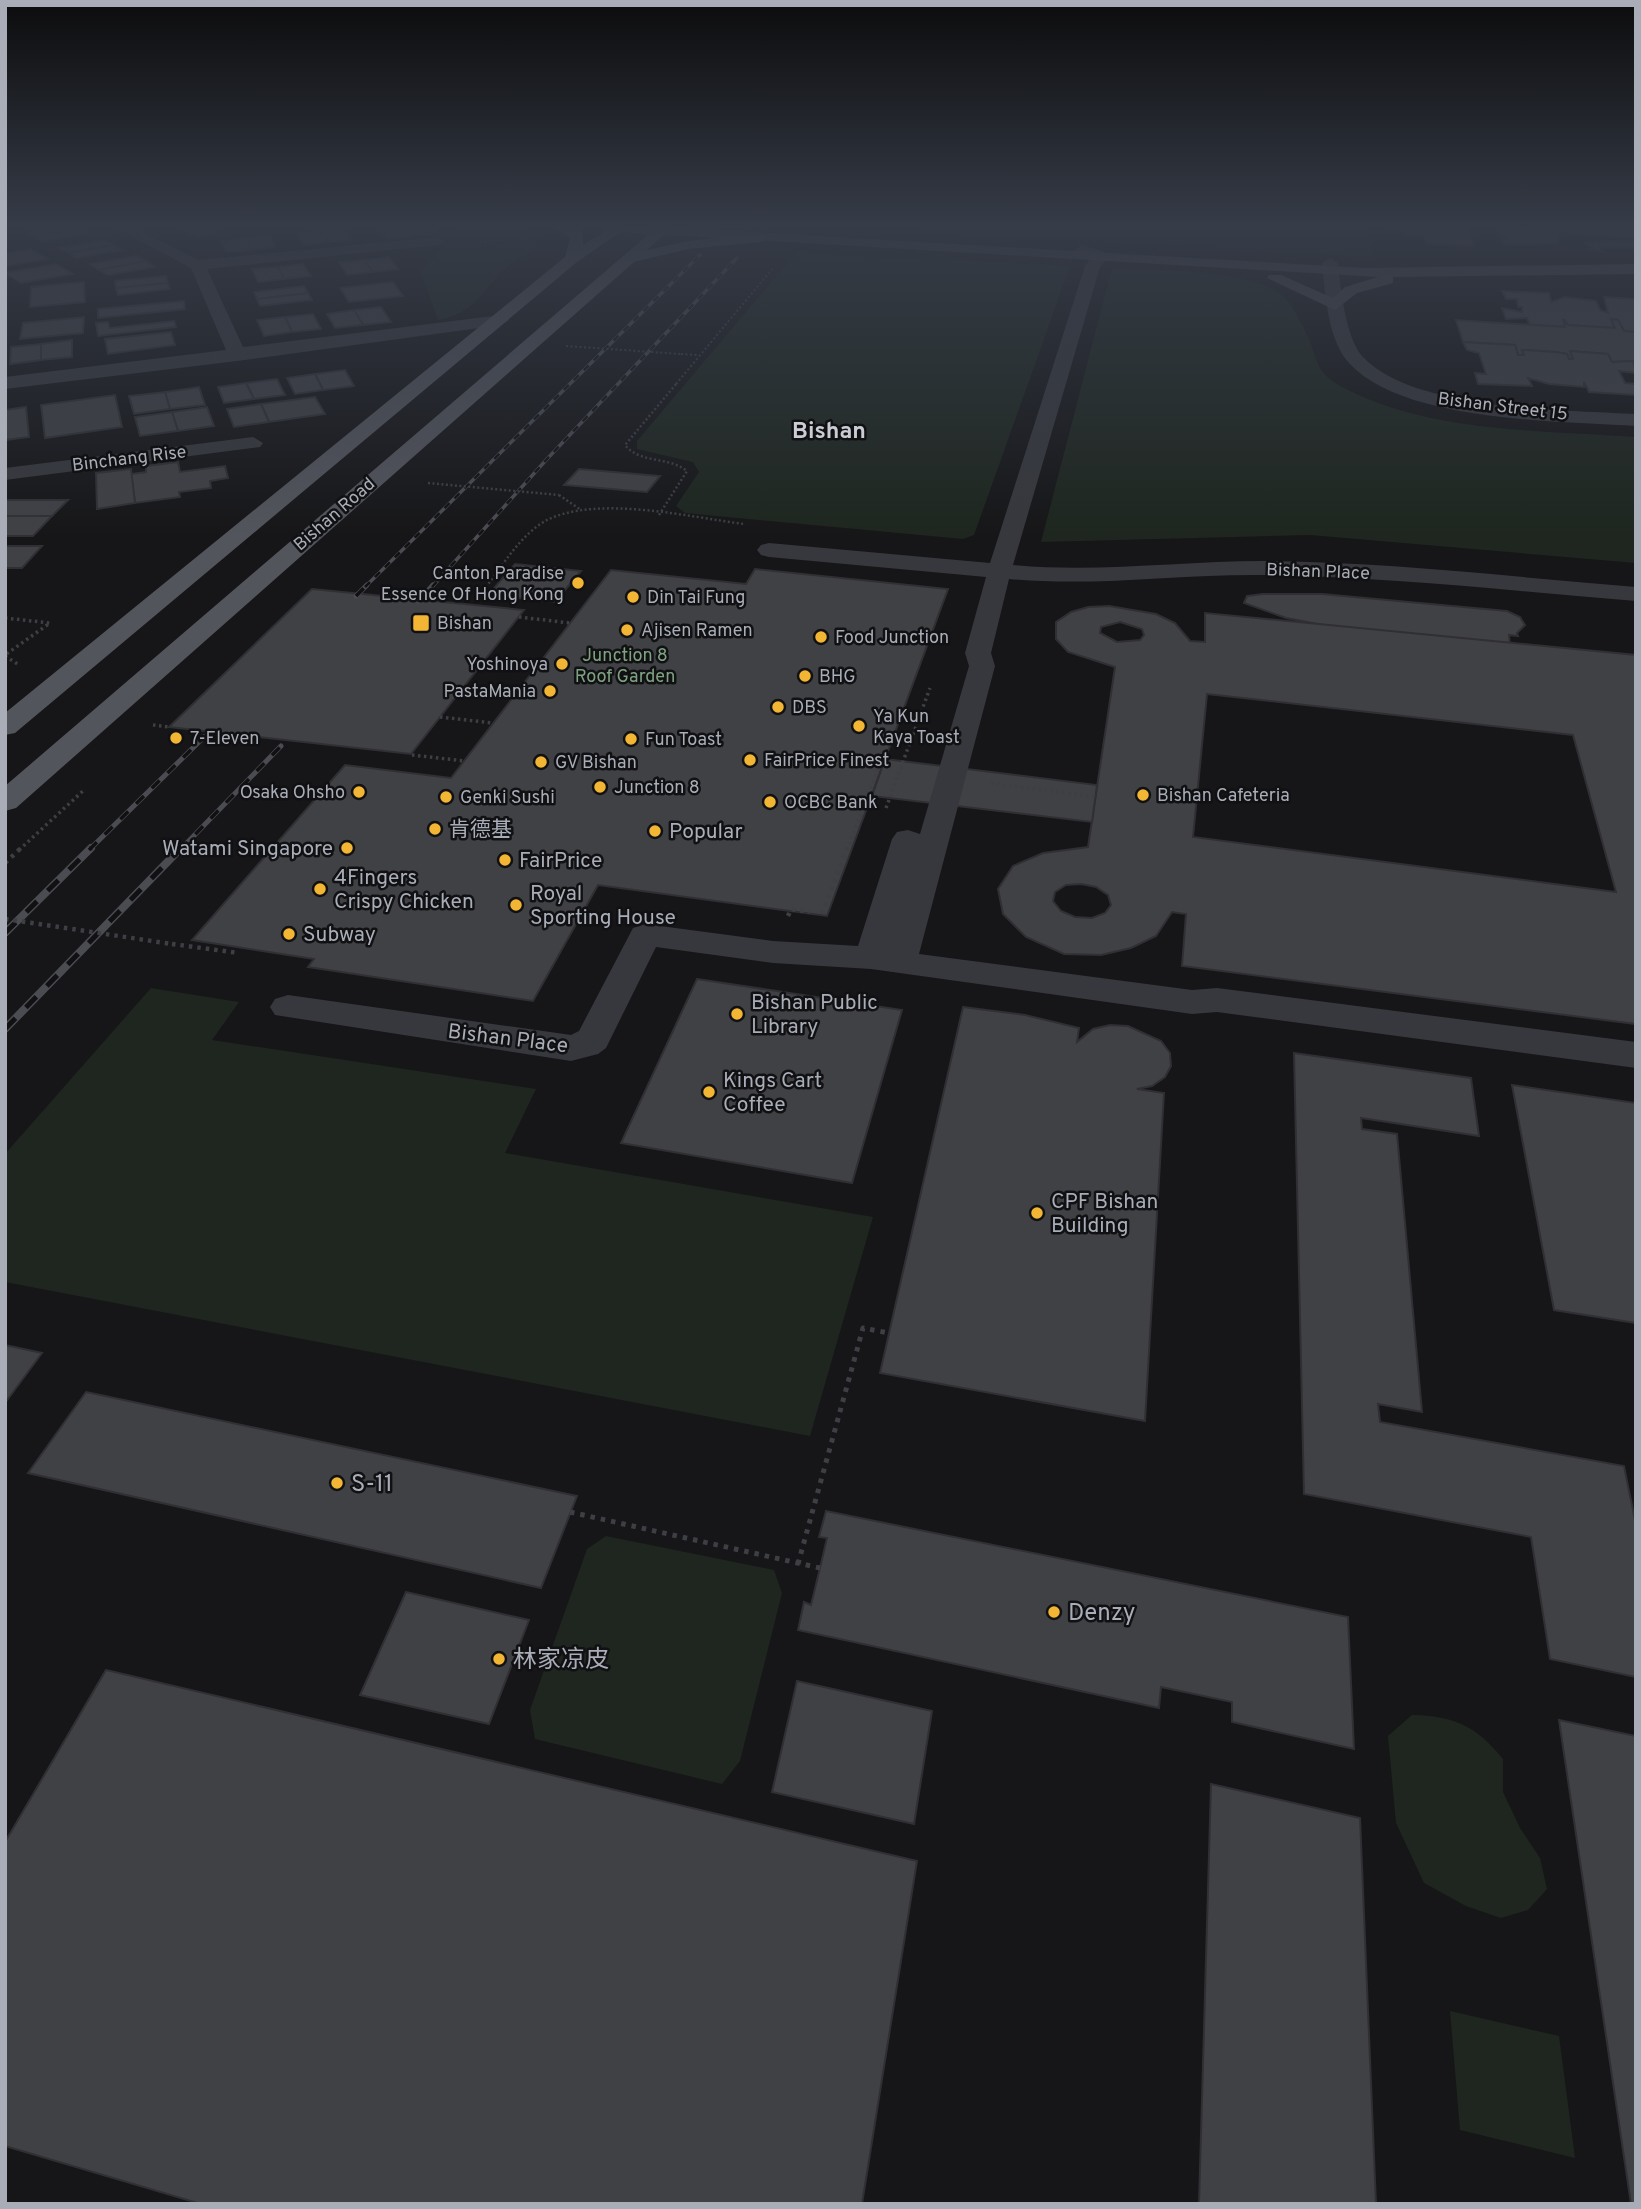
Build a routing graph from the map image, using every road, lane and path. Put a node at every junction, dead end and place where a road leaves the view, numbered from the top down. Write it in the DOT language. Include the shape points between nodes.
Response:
graph roads {
  1 [pos="230,331"];
  2 [pos="424,331"];
  3 [pos="488,331"];
  4 [pos="545,331"];
  5 [pos="719,331"];
  6 [pos="1073,331"];
  7 [pos="1344,331"];
  8 [pos="334,344"];
  9 [pos="566,346"];
  10 [pos="698,355"];
  11 [pos="237,356"];
  12 [pos="450,362"];
  13 [pos="5,383"];
  14 [pos="1636,420"];
  15 [pos="253,443"];
  16 [pos="5,474"];
  17 [pos="428,483"];
  18 [pos="581,510"];
  19 [pos="659,515"];
  20 [pos="753,524"];
  21 [pos="769,550"];
  22 [pos="1000,572"];
  23 [pos="1636,594"];
  24 [pos="477,598"];
  25 [pos="519,617"];
  26 [pos="5,618"];
  27 [pos="570,623"];
  28 [pos="5,656"];
  29 [pos="22,666"];
  30 [pos="932,685"];
  31 [pos="440,717"];
  32 [pos="493,723"];
  33 [pos="152,725"];
  34 [pos="5,727"];
  35 [pos="169,727"];
  36 [pos="412,755"];
  37 [pos="465,761"];
  38 [pos="878,769"];
  39 [pos="980,782"];
  40 [pos="1096,797"];
  41 [pos="5,802"];
  42 [pos="885,809"];
  43 [pos="5,919"];
  44 [pos="787,919"];
  45 [pos="239,953"];
  46 [pos="885,960"];
  47 [pos="1192,1002"];
  48 [pos="288,1007"];
  49 [pos="1636,1055"];
  50 [pos="1636,1073"];
  51 [pos="888,1334"];
  52 [pos="570,1512"];
  53 [pos="799,1564"];
  54 [pos="821,1568"];
  1 -- 11 [label="street"];
  2 -- 8 [label="street"];
  3 -- 12 [label="main road, Bishan Road"];
  4 -- 41 [label="main road, Bishan Road"];
  5 -- 10 [label="path"];
  6 -- 22 [label="street"];
  7 -- 14 [label="street, Bishan Street 15" via="1354,359 1407,391 1512,411"];
  8 -- 11 [label="street"];
  8 -- 12 [label="street" via="434,345"];
  9 -- 10 [label="path, bridge"];
  10 -- 19 [label="path" via="625,445 637,455 669,460 687,471"];
  11 -- 13 [label="street"];
  12 -- 34 [label="main road, Bishan Road"];
  15 -- 16 [label="street, Binchang Rise"];
  17 -- 18 [label="path, bridge" via="559,495"];
  18 -- 19 [label="path"];
  18 -- 24 [label="path" via="559,514 535,530"];
  19 -- 20 [label="path"];
  21 -- 22 [label="street, Bishan Place"];
  22 -- 23 [label="street, Bishan Place" via="1101,576 1262,568"];
  22 -- 46 [label="street" via="978,653 982,666"];
  25 -- 27 [label="path"];
  26 -- 28 [label="path" via="50,623"];
  28 -- 29 [label="path"];
  30 -- 42 [label="path"];
  31 -- 32 [label="path"];
  33 -- 35 [label="path"];
  36 -- 37 [label="path"];
  38 -- 44 [label="path" via="823,914 791,909"];
  39 -- 40 [label="path"];
  43 -- 45 [label="path, bridge"];
  46 -- 47 [label="street, Bishan Place"];
  46 -- 48 [label="street, Bishan Place" via="773,952 645,934 593,1039 571,1048"];
  47 -- 49 [label="street, Bishan Place" via="1217,1000"];
  47 -- 50 [label="street, Bishan Place" via="1217,1012"];
  51 -- 53 [label="path" via="863,1328"];
  52 -- 53 [label="path"];
  53 -- 54 [label="path"];
}
